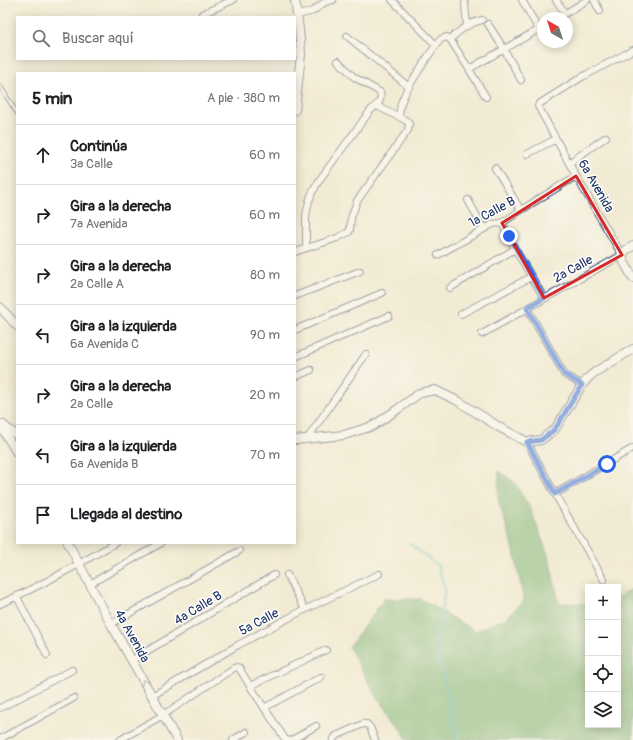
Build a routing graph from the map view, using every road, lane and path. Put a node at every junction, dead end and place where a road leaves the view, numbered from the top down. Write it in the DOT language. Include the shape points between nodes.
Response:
graph roads {
  1 [pos="234,0"];
  2 [pos="295,0"];
  3 [pos="333,0"];
  4 [pos="392,0"];
  5 [pos="522,0"];
  6 [pos="556,0"];
  7 [pos="587,0"];
  8 [pos="594,0"];
  9 [pos="221,2"];
  10 [pos="465,3"];
  11 [pos="600,11"];
  12 [pos="564,12"];
  13 [pos="568,12"];
  14 [pos="202,14"];
  15 [pos="298,15"];
  16 [pos="537,22"];
  17 [pos="467,26"];
  18 [pos="537,30"];
  19 [pos="347,36"];
  20 [pos="450,39"];
  21 [pos="436,45"];
  22 [pos="504,50"];
  23 [pos="633,50"];
  24 [pos="338,61"];
  25 [pos="470,69"];
  26 [pos="521,80"];
  27 [pos="0,86"];
  28 [pos="409,87"];
  29 [pos="486,97"];
  30 [pos="296,101"];
  31 [pos="377,106"];
  32 [pos="16,112"];
  33 [pos="398,116"];
  34 [pos="606,137"];
  35 [pos="556,139"];
  36 [pos="527,154"];
  37 [pos="569,163"];
  38 [pos="495,168"];
  39 [pos="576,176"];
  40 [pos="468,200"];
  41 [pos="521,210"];
  42 [pos="502,223"];
  43 [pos="484,229"];
  44 [pos="633,246"];
  45 [pos="306,248"];
  46 [pos="515,249"];
  47 [pos="296,252"];
  48 [pos="438,255"];
  49 [pos="622,255"];
  50 [pos="360,271"];
  51 [pos="531,277"];
  52 [pos="633,278"];
  53 [pos="450,288"];
  54 [pos="382,293"];
  55 [pos="296,296"];
  56 [pos="544,298"];
  57 [pos="0,307"];
  58 [pos="527,308"];
  59 [pos="461,314"];
  60 [pos="389,316"];
  61 [pos="16,325"];
  62 [pos="296,330"];
  63 [pos="482,334"];
  64 [pos="633,349"];
  65 [pos="366,354"];
  66 [pos="296,358"];
  67 [pos="311,370"];
  68 [pos="296,376"];
  69 [pos="582,385"];
  70 [pos="0,424"];
  71 [pos="16,434"];
  72 [pos="296,439"];
  73 [pos="307,439"];
  74 [pos="527,442"];
  75 [pos="633,448"];
  76 [pos="16,451"];
  77 [pos="555,494"];
  78 [pos="69,544"];
  79 [pos="113,544"];
  80 [pos="159,544"];
  81 [pos="239,551"];
  82 [pos="80,564"];
  83 [pos="379,574"];
  84 [pos="274,575"];
  85 [pos="287,576"];
  86 [pos="604,580"];
  87 [pos="90,584"];
  88 [pos="16,597"];
  89 [pos="0,604"];
  90 [pos="305,610"];
  91 [pos="111,624"];
  92 [pos="326,650"];
  93 [pos="47,655"];
  94 [pos="132,660"];
  95 [pos="72,670"];
  96 [pos="321,677"];
  97 [pos="250,686"];
  98 [pos="152,696"];
  99 [pos="74,698"];
  100 [pos="0,708"];
  101 [pos="264,708"];
  102 [pos="163,715"];
  103 [pos="316,726"];
  104 [pos="246,732"];
  105 [pos="0,739"];
  106 [pos="120,740"];
  107 [pos="177,740"];
  108 [pos="232,740"];
  109 [pos="287,740"];
  110 [pos="292,740"];
  111 [pos="333,740"];
  112 [pos="375,740"];
  1 -- 9 [label="street"];
  2 -- 15 [label="street"];
  3 -- 15 [label="street" via="325,2 313,11"];
  4 -- 21 [label="street"];
  5 -- 16 [label="street"];
  6 -- 12 [label="street"];
  7 -- 13 [label="street"];
  8 -- 11 [label="street"];
  9 -- 14 [label="street"];
  10 -- 17 [label="street"];
  15 -- 30 [label="street" via="301,54"];
  17 -- 20 [label="street"];
  17 -- 22 [label="street" via="485,22"];
  18 -- 22 [label="street"];
  19 -- 28 [label="street"];
  20 -- 21 [label="street" via="443,38"];
  20 -- 25 [label="street"];
  21 -- 28 [label="street"];
  22 -- 25 [label="street"];
  22 -- 26 [label="street"];
  23 -- 35 [label="street, 6a Avenida" via="582,77 538,106"];
  24 -- 31 [label="street" via="354,77 380,92"];
  25 -- 29 [label="street"];
  27 -- 32 [label="lane"];
  28 -- 33 [label="street" via="403,97"];
  31 -- 33 [label="street"];
  31 -- 45 [label="street" via="370,111 315,186 306,215"];
  33 -- 45 [label="street" via="409,122 408,130 357,201 349,232"];
  34 -- 37 [label="street"];
  35 -- 36 [label="street"];
  35 -- 37 [label="street, 6a Avenida"];
  37 -- 39 [label="street, 6a Avenida"];
  38 -- 41 [label="street"];
  39 -- 41 [label="street, 1a Calle B"];
  39 -- 49 [label="street, 6a Avenida"];
  40 -- 43 [label="street"];
  41 -- 42 [label="street, 1a Calle B"];
  42 -- 43 [label="street, 1a Calle B" via="495,223"];
  42 -- 46 [label="street"];
  43 -- 48 [label="street, 1a Calle B"];
  44 -- 49 [label="street, 2a Calle"];
  45 -- 47 [label="street"];
  46 -- 51 [label="street"];
  46 -- 53 [label="street"];
  49 -- 52 [label="street, 6a Avenida"];
  49 -- 56 [label="street, 2a Calle"];
  50 -- 55 [label="street"];
  51 -- 56 [label="street"];
  51 -- 59 [label="street"];
  54 -- 62 [label="street"];
  56 -- 58 [label="street, 2a Calle"];
  57 -- 61 [label="street"];
  58 -- 63 [label="street, 2a Calle"];
  58 -- 69 [label="street" via="564,374"];
  60 -- 66 [label="street"];
  64 -- 69 [label="street" via="595,372"];
  65 -- 73 [label="street"];
  67 -- 68 [label="street"];
  69 -- 74 [label="street" via="555,429 541,440"];
  70 -- 71 [label="street"];
  70 -- 76 [label="street"];
  72 -- 73 [label="street"];
  73 -- 74 [label="street" via="344,435 373,426 420,393 435,390"];
  74 -- 77 [label="street"];
  75 -- 77 [label="street"];
  77 -- 86 [label="street"];
  78 -- 82 [label="street, 4a Avenida"];
  79 -- 82 [label="street"];
  80 -- 87 [label="street"];
  81 -- 91 [label="street"];
  82 -- 87 [label="street, 4a Avenida"];
  82 -- 88 [label="street"];
  83 -- 90 [label="street, 5a Calle"];
  84 -- 94 [label="street, 4a Calle B"];
  85 -- 90 [label="street"];
  87 -- 91 [label="street, 4a Avenida"];
  88 -- 89 [label="street"];
  88 -- 93 [label="street"];
  90 -- 98 [label="street, 5a Calle" via="238,645"];
  91 -- 94 [label="street, 4a Avenida"];
  92 -- 97 [label="street"];
  98 -- 94 [label="street, 4a Avenida, one-way"];
  95 -- 100 [label="street"];
  96 -- 101 [label="street"];
  97 -- 101 [label="street"];
  97 -- 102 [label="street" via="237,667"];
  98 -- 102 [label="street, 4a Avenida"];
  99 -- 105 [label="street"];
  101 -- 109 [label="street"];
  102 -- 106 [label="street"];
  102 -- 107 [label="street, 4a Avenida"];
  103 -- 110 [label="street"];
  104 -- 108 [label="street"];
  111 -- 112 [label="street" via="336,736 363,724 370,727"];
}
